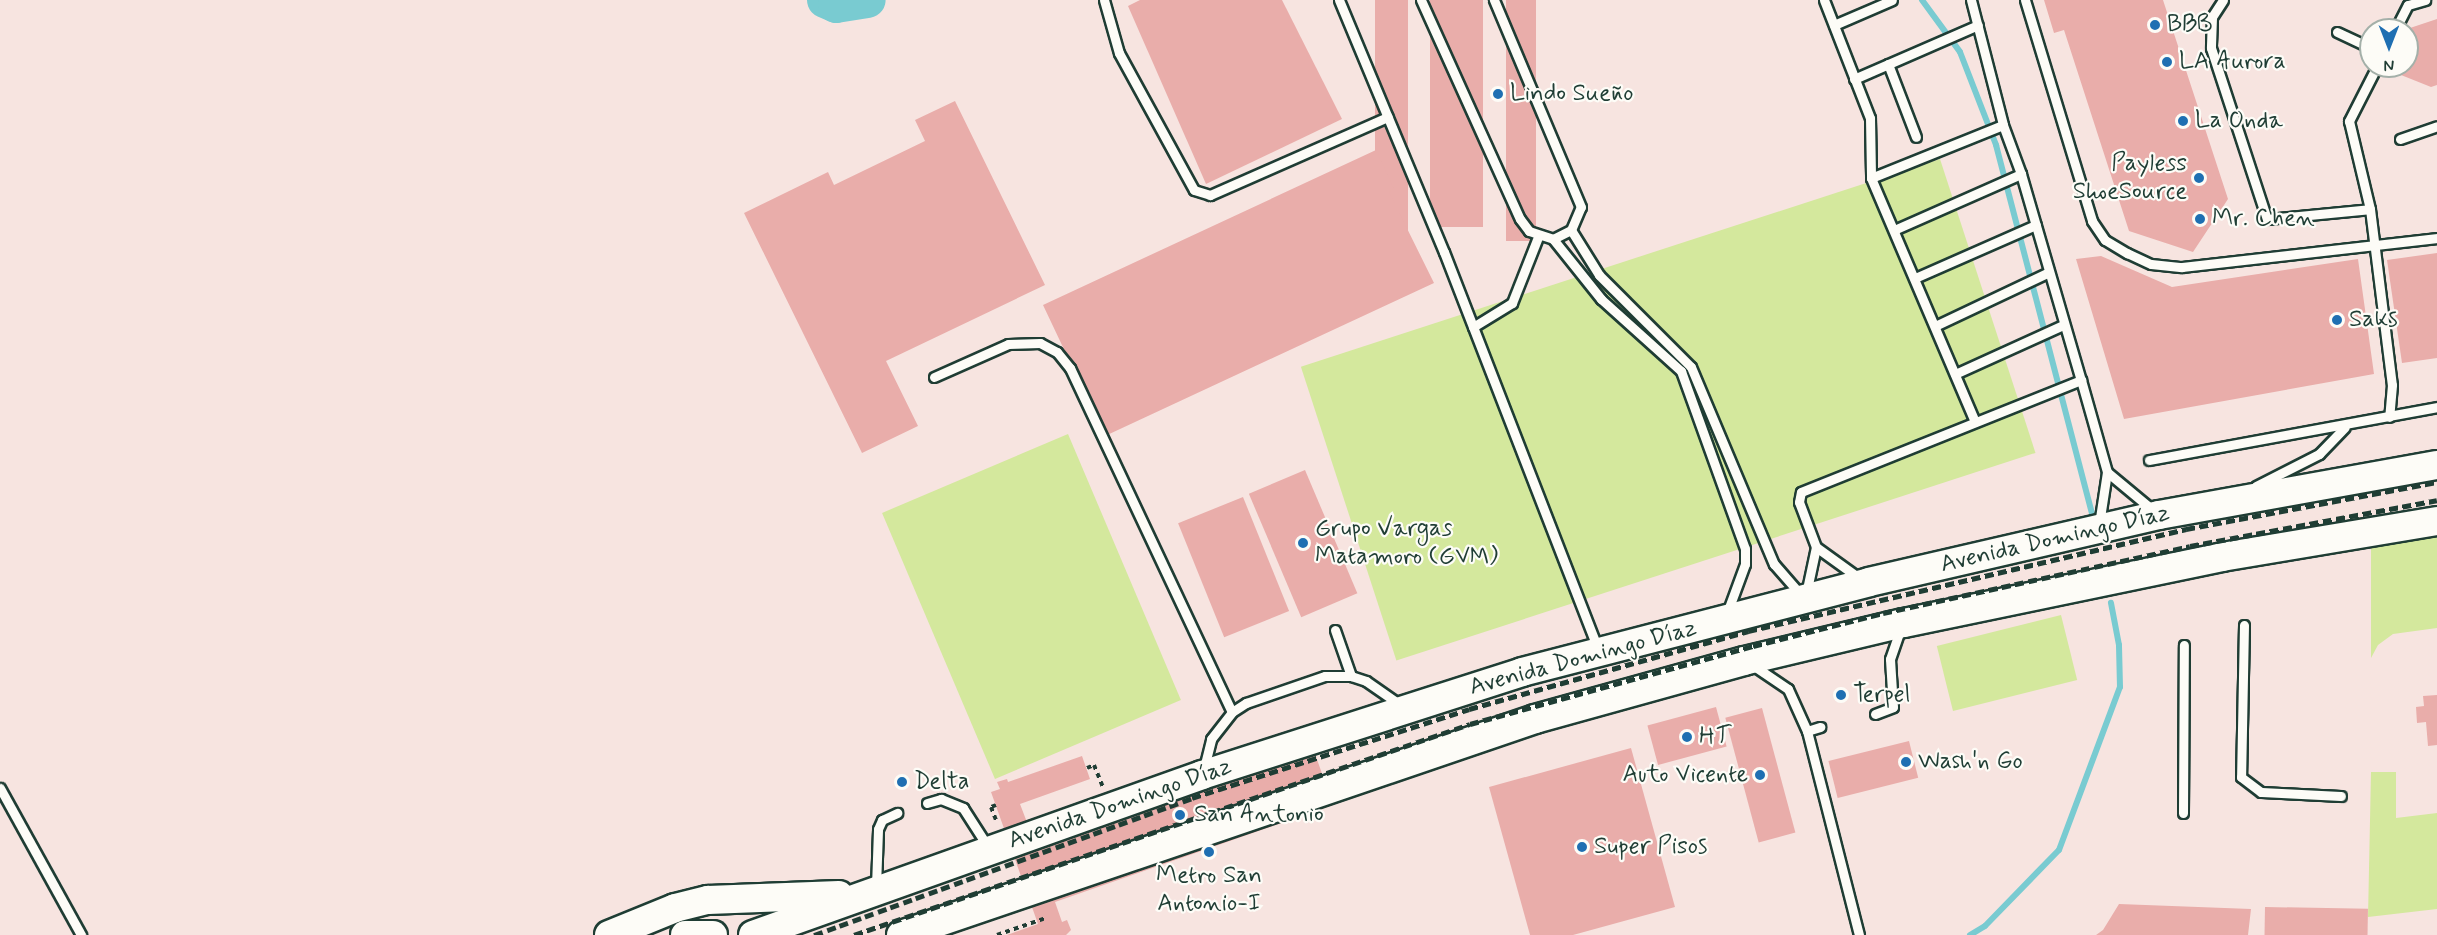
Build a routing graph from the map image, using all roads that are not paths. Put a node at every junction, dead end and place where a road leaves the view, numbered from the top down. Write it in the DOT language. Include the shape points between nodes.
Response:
graph roads {
  1 [pos="1104,0"];
  2 [pos="1339,0"];
  3 [pos="1421,0"];
  4 [pos="1494,0"];
  5 [pos="1824,0"];
  6 [pos="1892,0"];
  7 [pos="1971,0"];
  8 [pos="2025,0"];
  9 [pos="2223,0"];
  10 [pos="2425,0"];
  11 [pos="2401,18"];
  12 [pos="1834,25"];
  13 [pos="1978,25"];
  14 [pos="2337,32"];
  15 [pos="2359,42"];
  16 [pos="1888,64"];
  17 [pos="2371,78"];
  18 [pos="1854,79"];
  19 [pos="1388,117"];
  20 [pos="2003,125"];
  21 [pos="2437,126"];
  22 [pos="1916,137"];
  23 [pos="2400,139"];
  24 [pos="2021,174"];
  25 [pos="1871,178"];
  26 [pos="2370,209"];
  27 [pos="2036,225"];
  28 [pos="1571,230"];
  29 [pos="1894,230"];
  30 [pos="1538,237"];
  31 [pos="2437,238"];
  32 [pos="1553,239"];
  33 [pos="2374,246"];
  34 [pos="2049,272"];
  35 [pos="1915,278"];
  36 [pos="2063,325"];
  37 [pos="1935,326"];
  38 [pos="1473,327"];
  39 [pos="1955,374"];
  40 [pos="934,377"];
  41 [pos="2081,380"];
  42 [pos="2437,407"];
  43 [pos="2389,417"];
  44 [pos="1975,422"];
  45 [pos="2345,426"];
  46 [pos="2149,460"];
  47 [pos="2437,465"];
  48 [pos="2107,472"];
  49 [pos="2230,500"];
  50 [pos="2159,515"];
  51 [pos="2437,521"];
  52 [pos="2098,529"];
  53 [pos="1816,547"];
  54 [pos="1869,582"];
  55 [pos="1804,599"];
  56 [pos="1723,620"];
  57 [pos="1904,622"];
  58 [pos="2244,624"];
  59 [pos="1335,630"];
  60 [pos="2184,645"];
  61 [pos="1599,652"];
  62 [pos="1744,661"];
  63 [pos="1351,676"];
  64 [pos="1406,710"];
  65 [pos="1232,712"];
  66 [pos="1875,714"];
  67 [pos="1820,727"];
  68 [pos="1807,731"];
  69 [pos="1202,775"];
  70 [pos="0,788"];
  71 [pos="2341,796"];
  72 [pos="927,803"];
  73 [pos="897,813"];
  74 [pos="2183,813"];
  75 [pos="989,849"];
  76 [pos="869,893"];
  77 [pos="976,906"];
  78 [pos="81,935"];
  79 [pos="609,935"];
  80 [pos="685,935"];
  81 [pos="713,935"];
  82 [pos="753,935"];
  83 [pos="901,935"];
  84 [pos="936,935"];
  85 [pos="1858,935"];
  1 -- 19 [label="lane" via="1119,53 1194,190 1210,195"];
  2 -- 19 [label="lane"];
  3 -- 30 [label="lane" via="1520,219"];
  4 -- 28 [label="lane" via="1578,193 1581,207"];
  5 -- 12 [label="lane"];
  6 -- 12 [label="lane"];
  7 -- 13 [label="lane"];
  8 -- 33 [label="lane" via="2092,221 2104,240 2151,264 2182,267"];
  9 -- 26 [label="lane" via="2212,17 2211,48 2267,219"];
  10 -- 11 [label="lane" via="2408,5"];
  12 -- 18 [label="lane"];
  13 -- 16 [label="lane"];
  13 -- 20 [label="lane"];
  14 -- 15 [label="lane"];
  16 -- 18 [label="lane"];
  16 -- 22 [label="lane"];
  17 -- 26 [label="lane" via="2349,121"];
  18 -- 25 [label="lane" via="1870,118"];
  19 -- 38 [label="lane"];
  20 -- 24 [label="lane"];
  20 -- 25 [label="lane"];
  21 -- 23 [label="lane"];
  24 -- 27 [label="lane"];
  24 -- 29 [label="lane"];
  25 -- 29 [label="lane"];
  26 -- 33 [label="lane"];
  27 -- 34 [label="lane"];
  27 -- 35 [label="lane"];
  28 -- 32 [label="lane"];
  28 -- 55 [label="lane" via="1599,275 1691,367 1774,564"];
  29 -- 35 [label="lane"];
  30 -- 32 [label="lane"];
  30 -- 38 [label="lane" via="1512,303"];
  31 -- 33 [label="lane"];
  32 -- 56 [label="lane" via="1600,298 1673,362 1688,386 1745,549 1737,589"];
  33 -- 43 [label="lane" via="2392,384"];
  34 -- 36 [label="lane"];
  34 -- 37 [label="lane"];
  35 -- 37 [label="lane"];
  36 -- 39 [label="lane"];
  36 -- 41 [label="lane"];
  37 -- 39 [label="lane"];
  38 -- 61 [label="lane"];
  39 -- 44 [label="lane"];
  40 -- 65 [label="lane" via="1008,344 1040,343 1057,352 1070,368"];
  41 -- 44 [label="lane"];
  41 -- 48 [label="lane"];
  42 -- 43 [label="lane"];
  43 -- 45 [label="lane"];
  44 -- 53 [label="lane" via="1801,492 1799,502"];
  45 -- 46 [label="lane"];
  45 -- 49 [label="lane" via="2319,454"];
  47 -- 49 [label="main road, Avenida Domingo Díaz"];
  48 -- 50 [label="lane"];
  48 -- 52 [label="lane"];
  49 -- 50 [label="main road, Avenida Domingo Díaz"];
  50 -- 52 [label="main road, Avenida Domingo Díaz"];
  51 -- 57 [label="main road, Avenida Domingo Díaz" via="2222,557"];
  52 -- 54 [label="main road, Avenida Domingo Díaz"];
  53 -- 54 [label="lane" via="1851,574"];
  53 -- 55 [label="lane"];
  54 -- 55 [label="main road, Avenida Domingo Díaz"];
  55 -- 56 [label="main road, Avenida Domingo Díaz"];
  56 -- 61 [label="main road, Avenida Domingo Díaz"];
  57 -- 62 [label="main road, Avenida Domingo Díaz"];
  57 -- 66 [label="lane" via="1890,659 1893,707"];
  58 -- 71 [label="lane" via="2241,777 2260,792"];
  59 -- 63 [label="lane"];
  60 -- 74 [label="lane"];
  61 -- 64 [label="main road, Avenida Domingo Díaz"];
  62 -- 68 [label="lane" via="1788,689"];
  62 -- 77 [label="main road, Avenida Domingo Díaz" via="1535,719"];
  63 -- 64 [label="lane" via="1366,681"];
  63 -- 65 [label="lane" via="1325,676"];
  64 -- 69 [label="main road, Avenida Domingo Díaz"];
  65 -- 69 [label="lane" via="1211,740"];
  67 -- 68 [label="lane"];
  68 -- 85 [label="lane"];
  69 -- 75 [label="main road, Avenida Domingo Díaz"];
  70 -- 78 [label="lane"];
  72 -- 75 [label="lane" via="941,799 963,808"];
  73 -- 76 [label="lane" via="882,820 878,829"];
  75 -- 76 [label="main road, Avenida Domingo Díaz"];
  76 -- 79 [label="main road" via="708,900 675,908"];
  76 -- 82 [label="main road, Avenida Domingo Díaz"];
  77 -- 83 [label="main road, Avenida Domingo Díaz"];
  77 -- 84 [label="main road"];
  80 -- 81 [label="main road"];
}
